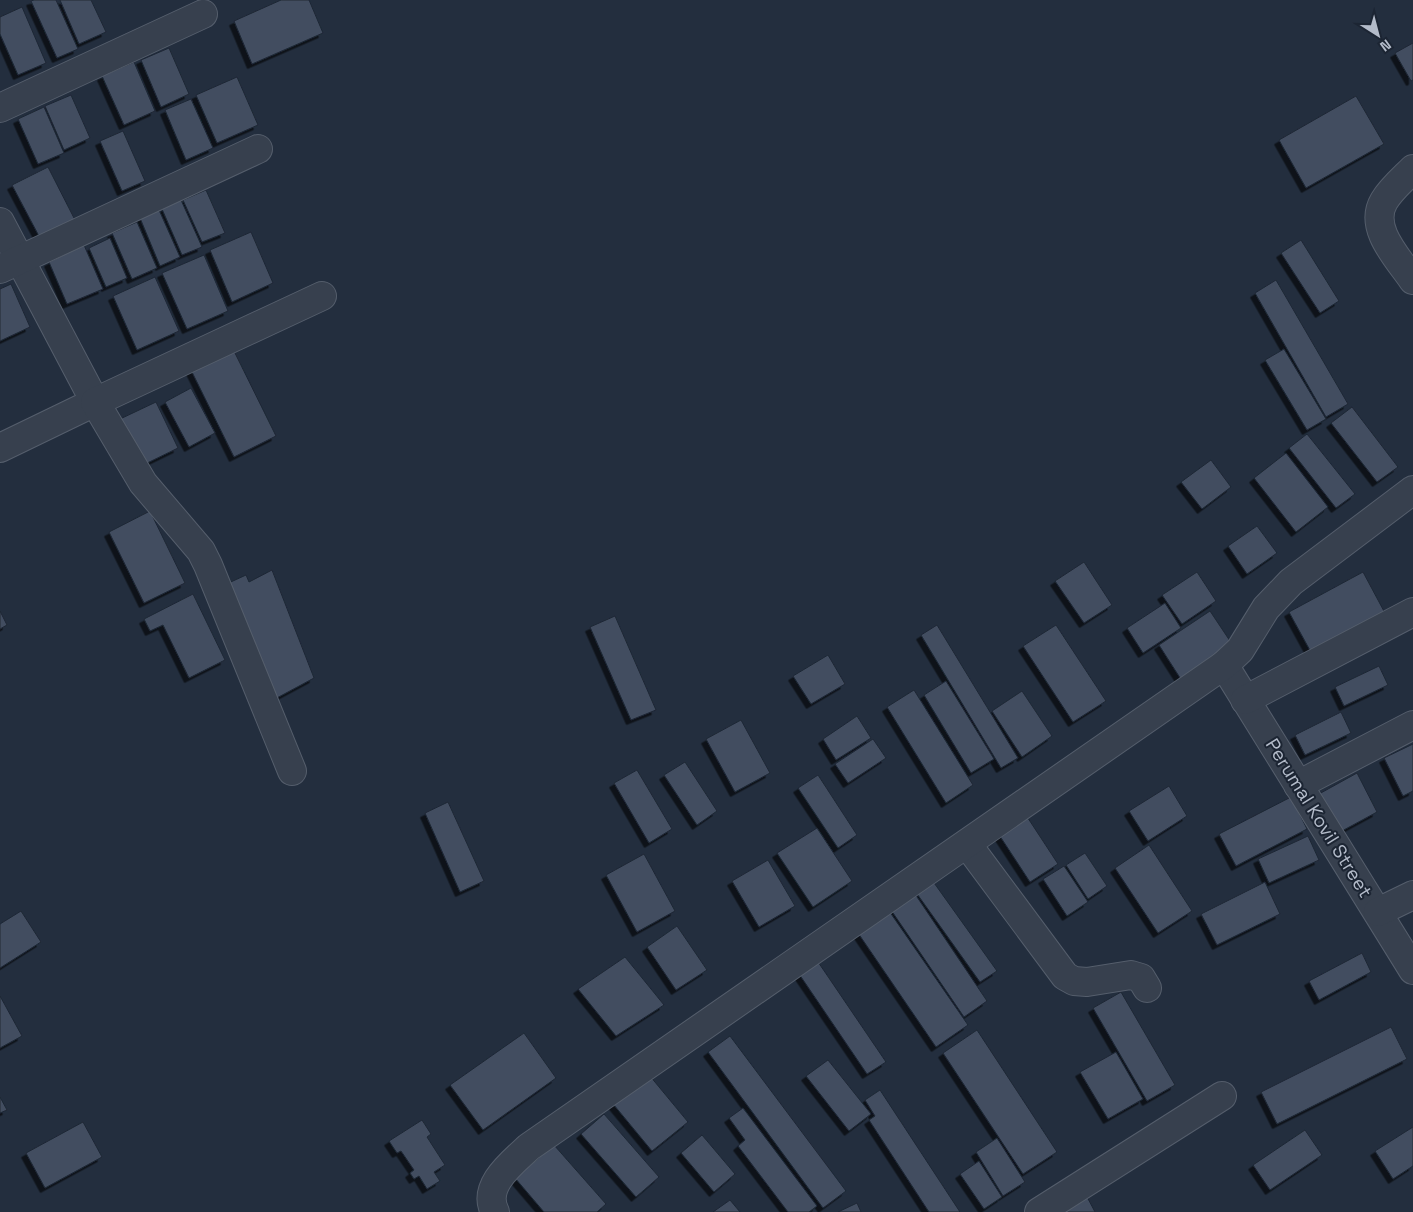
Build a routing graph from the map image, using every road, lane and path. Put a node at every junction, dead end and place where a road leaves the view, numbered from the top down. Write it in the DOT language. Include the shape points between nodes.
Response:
graph roads {
  1 [pos="203,14"];
  2 [pos="0,108"];
  3 [pos="258,149"];
  4 [pos="1413,169"];
  5 [pos="0,222"];
  6 [pos="10,264"];
  7 [pos="1413,280"];
  8 [pos="322,296"];
  9 [pos="95,402"];
  10 [pos="0,448"];
  11 [pos="1413,490"];
  12 [pos="1413,612"];
  13 [pos="1224,665"];
  14 [pos="1245,700"];
  15 [pos="1413,725"];
  16 [pos="292,771"];
  17 [pos="1298,785"];
  18 [pos="967,844"];
  19 [pos="1413,895"];
  20 [pos="1378,912"];
  21 [pos="1413,970"];
  22 [pos="1147,988"];
  23 [pos="1222,1096"];
  24 [pos="495,1212"];
  25 [pos="1040,1212"];
  1 -- 2 [label="street"];
  3 -- 6 [label="street"];
  4 -- 7 [label="street" via="1384,201 1379,224"];
  5 -- 6 [label="street"];
  6 -- 9 [label="street"];
  8 -- 9 [label="street"];
  9 -- 10 [label="street"];
  9 -- 16 [label="street" via="144,483 201,551"];
  11 -- 13 [label="street" via="1291,582 1266,608 1240,650"];
  12 -- 14 [label="street"];
  13 -- 14 [label="street, Perumal Kovil Street"];
  13 -- 18 [label="street"];
  14 -- 17 [label="street, Perumal Kovil Street"];
  15 -- 17 [label="street"];
  17 -- 20 [label="street, Perumal Kovil Street"];
  18 -- 22 [label="street" via="1065,976 1087,982 1131,974 1141,978"];
  18 -- 24 [label="street" via="529,1147 504,1171 493,1190"];
  19 -- 20 [label="street"];
  20 -- 21 [label="street, Perumal Kovil Street"];
  23 -- 25 [label="street"];
}
